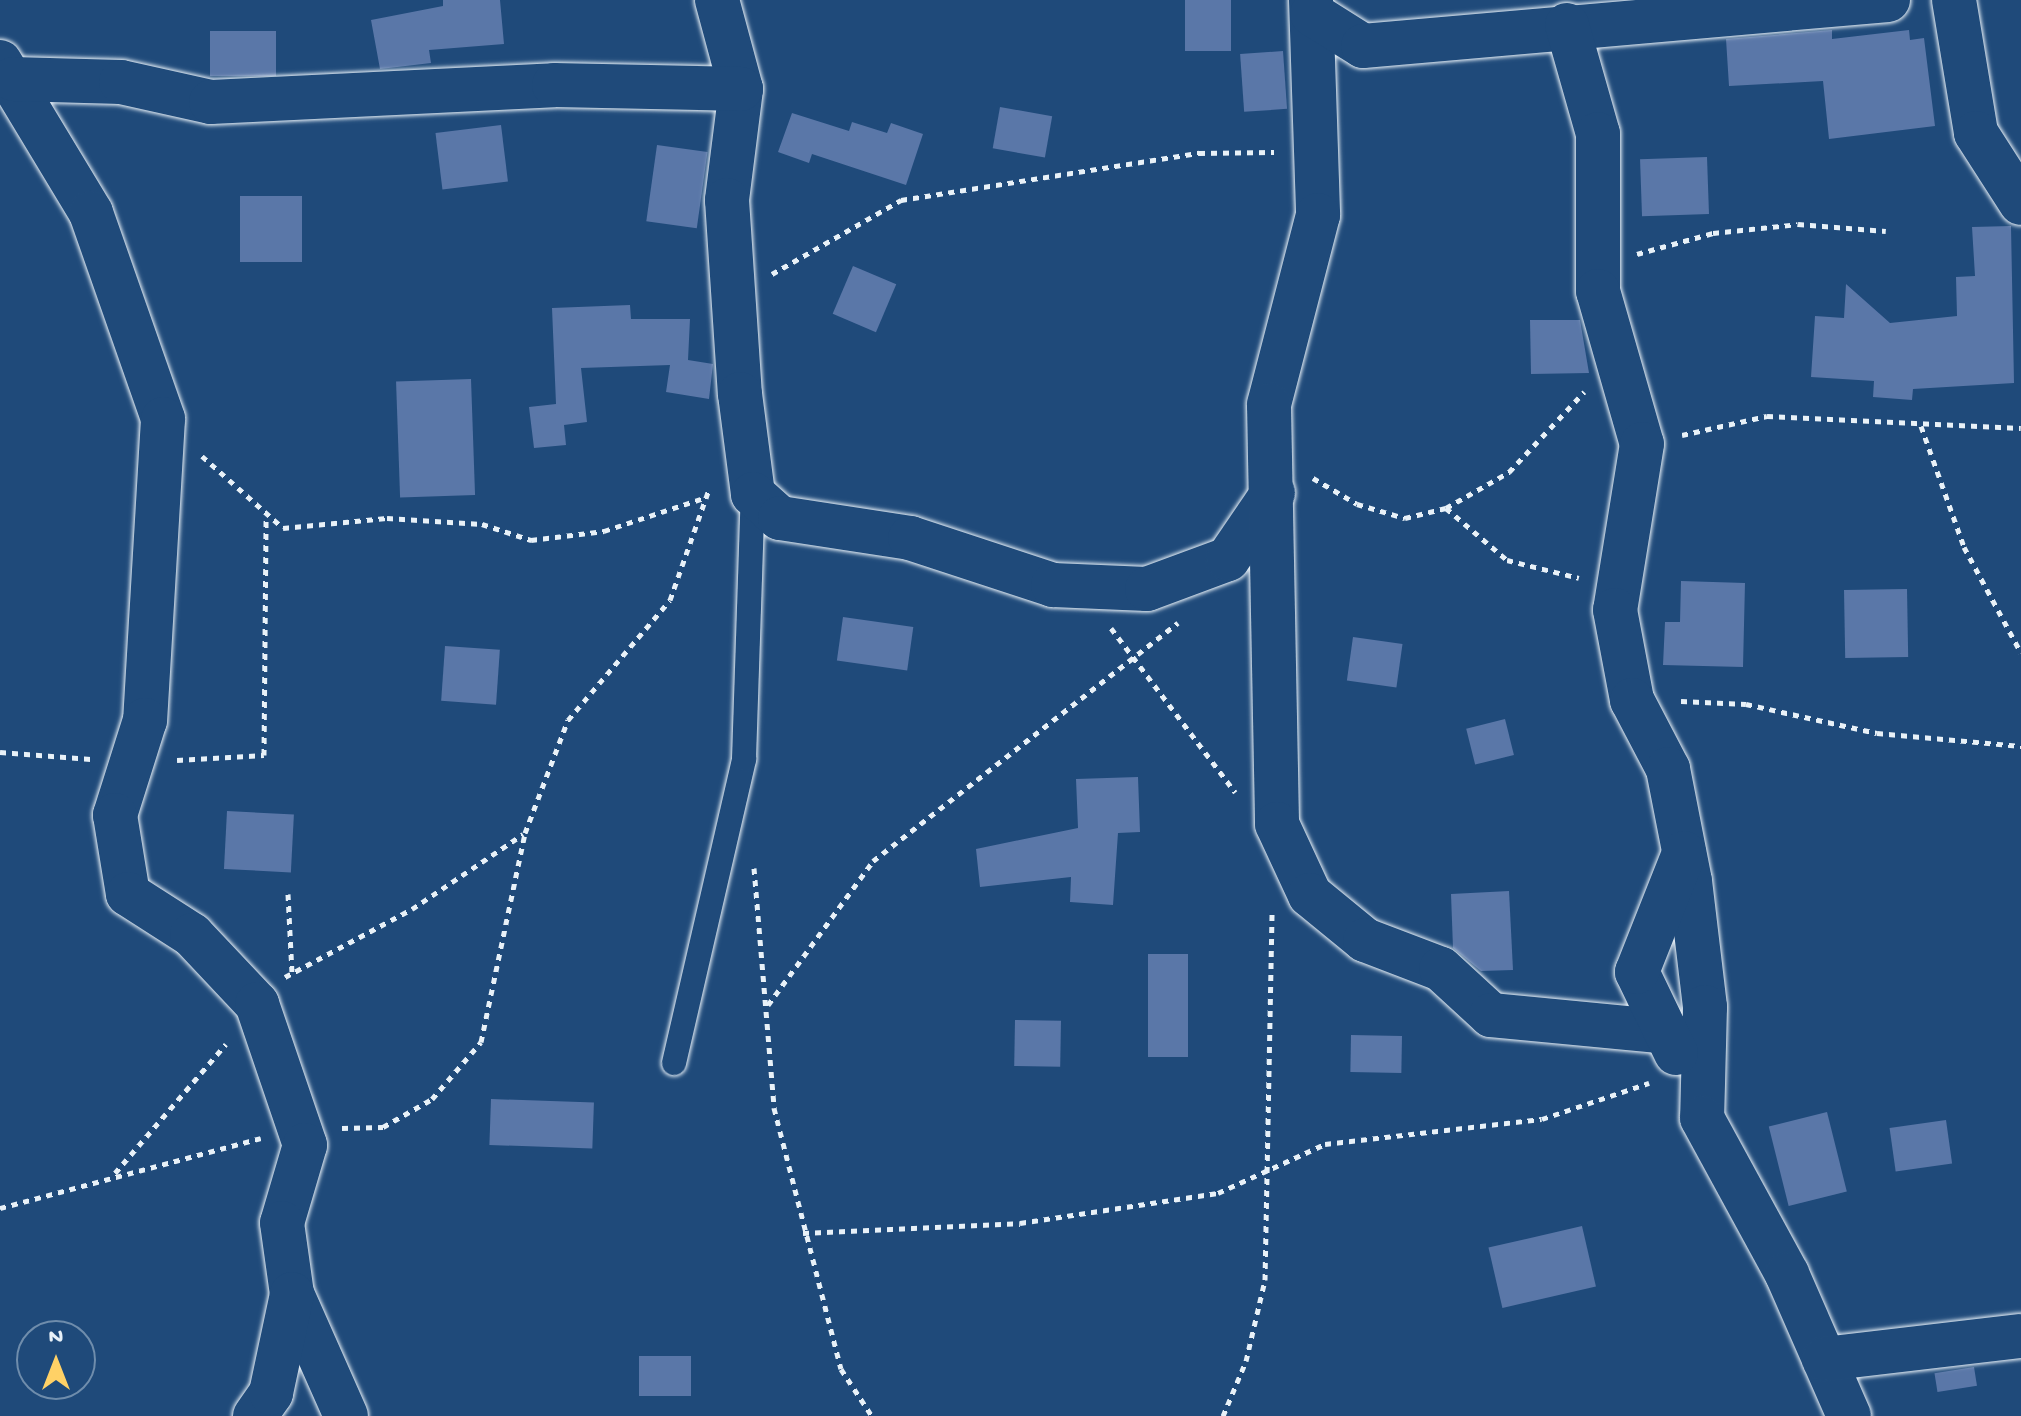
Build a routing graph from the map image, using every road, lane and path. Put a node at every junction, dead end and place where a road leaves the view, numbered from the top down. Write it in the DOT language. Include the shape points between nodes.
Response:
graph roads {
  1 [pos="717,0"];
  2 [pos="1888,0"];
  3 [pos="1954,0"];
  4 [pos="1311,7"];
  5 [pos="1567,25"];
  6 [pos="7,71"];
  7 [pos="741,89"];
  8 [pos="1315,121"];
  9 [pos="2021,203"];
  10 [pos="1886,231"];
  11 [pos="1598,291"];
  12 [pos="739,299"];
  13 [pos="1617,357"];
  14 [pos="163,419"];
  15 [pos="1921,426"];
  16 [pos="2021,428"];
  17 [pos="1642,444"];
  18 [pos="1272,473"];
  19 [pos="712,483"];
  20 [pos="753,494"];
  21 [pos="707,497"];
  22 [pos="1446,508"];
  23 [pos="266,517"];
  24 [pos="1615,610"];
  25 [pos="1184,615"];
  26 [pos="1109,624"];
  27 [pos="2021,653"];
  28 [pos="1133,663"];
  29 [pos="1632,700"];
  30 [pos="2021,746"];
  31 [pos="264,755"];
  32 [pos="1277,824"];
  33 [pos="525,833"];
  34 [pos="753,852"];
  35 [pos="1684,853"];
  36 [pos="1273,901"];
  37 [pos="257,1004"];
  38 [pos="767,1006"];
  39 [pos="1667,1032"];
  40 [pos="674,1063"];
  41 [pos="1683,1072"];
  42 [pos="1702,1118"];
  43 [pos="299,1129"];
  44 [pos="114,1173"];
  45 [pos="1263,1173"];
  46 [pos="0,1208"];
  47 [pos="803,1233"];
  48 [pos="292,1294"];
  49 [pos="2021,1336"];
  50 [pos="1824,1359"];
  51 [pos="255,1416"];
  52 [pos="346,1416"];
  53 [pos="872,1416"];
  54 [pos="1223,1416"];
  55 [pos="1849,1416"];
  1 -- 7 [label="street"];
  2 -- 5 [label="street"];
  3 -- 9 [label="street" via="1976,133"];
  4 -- 5 [label="street" via="1363,46"];
  4 -- 8 [label="street"];
  5 -- 11 [label="street" via="1598,134"];
  6 -- 7 [label="street" via="121,82 211,102 554,85"];
  6 -- 14 [label="street" via="91,213"];
  7 -- 12 [label="street" via="727,200"];
  8 -- 12 [label="path" via="1280,152 1199,153 901,200 810,246"];
  8 -- 18 [label="street" via="1318,215 1269,405"];
  10 -- 11 [label="path" via="1798,224 1713,233 1620,258"];
  11 -- 13 [label="street"];
  12 -- 20 [label="street" via="740,394"];
  13 -- 17 [label="street"];
  13 -- 22 [label="path" via="1509,472"];
  14 -- 23 [label="path"];
  14 -- 37 [label="street" via="145,720 115,815 128,894 192,935"];
  15 -- 16 [label="path"];
  15 -- 17 [label="path" via="1767,416"];
  15 -- 27 [label="path" via="1964,547"];
  17 -- 24 [label="street"];
  18 -- 20 [label="street" via="1228,559 1147,589 1053,585 910,538 780,518"];
  18 -- 22 [label="path" via="1405,518"];
  18 -- 32 [label="street"];
  19 -- 21 [label="path"];
  20 -- 40 [label="lane" via="744,759"];
  21 -- 23 [label="path" via="604,531 531,540 482,524 387,518 283,528"];
  21 -- 33 [label="path" via="670,600 568,720"];
  22 -- 24 [label="path" via="1507,560 1581,579"];
  23 -- 31 [label="path"];
  24 -- 29 [label="street"];
  25 -- 28 [label="path"];
  26 -- 28 [label="path"];
  28 -- 32 [label="path" via="1228,787"];
  28 -- 38 [label="path" via="873,861"];
  29 -- 30 [label="path" via="1746,704 1877,733"];
  29 -- 35 [label="street" via="1668,769"];
  32 -- 39 [label="street" via="1310,895 1365,940 1441,969 1491,1015"];
  33 -- 37 [label="path" via="412,909 292,971"];
  33 -- 43 [label="path" via="481,1042 432,1099 383,1127"];
  34 -- 38 [label="path"];
  35 -- 39 [label="street" via="1637,972"];
  35 -- 42 [label="street" via="1705,1007"];
  36 -- 45 [label="path"];
  37 -- 43 [label="street"];
  37 -- 44 [label="path"];
  38 -- 47 [label="path" via="774,1108"];
  39 -- 41 [label="street"];
  41 -- 42 [label="street"];
  41 -- 45 [label="path" via="1542,1119 1325,1144"];
  42 -- 50 [label="street"];
  43 -- 44 [label="path"];
  43 -- 48 [label="street" via="305,1145 282,1223"];
  44 -- 46 [label="path"];
  45 -- 47 [label="path" via="1218,1193 1020,1223"];
  45 -- 54 [label="path" via="1265,1280 1246,1361"];
  47 -- 53 [label="path" via="841,1369"];
  48 -- 51 [label="street" via="271,1393"];
  48 -- 52 [label="street"];
  49 -- 50 [label="street"];
  50 -- 55 [label="street"];
}
